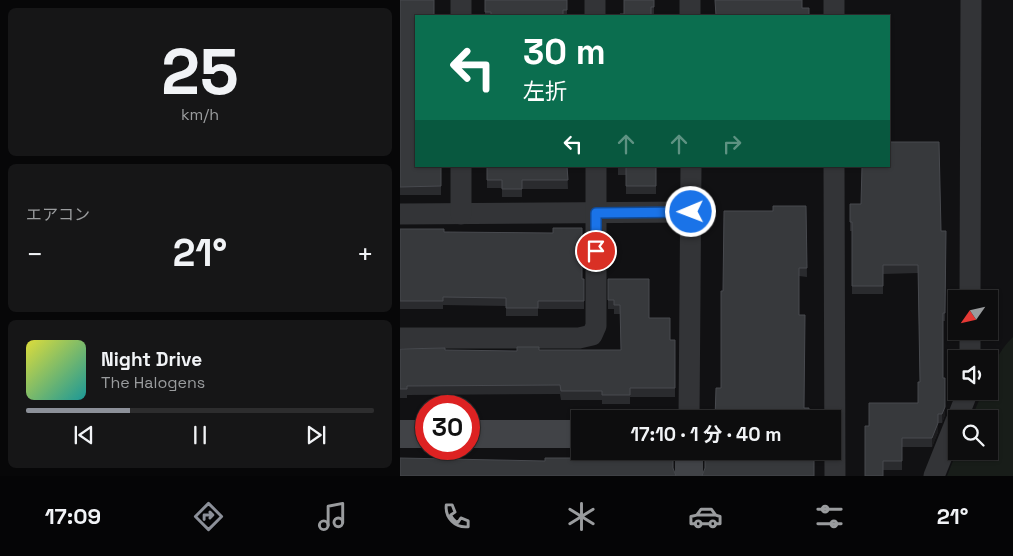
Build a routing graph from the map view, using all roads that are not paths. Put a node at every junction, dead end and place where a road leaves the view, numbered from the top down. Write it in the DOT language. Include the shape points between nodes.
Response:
graph roads {
  1 [pos="461,0"];
  2 [pos="595,0"];
  3 [pos="690,0"];
  4 [pos="834,0"];
  5 [pos="971,0"];
  6 [pos="461,15"];
  7 [pos="595,15"];
  8 [pos="690,15"];
  9 [pos="834,15"];
  10 [pos="461,167"];
  11 [pos="596,167"];
  12 [pos="691,167"];
  13 [pos="834,167"];
  14 [pos="691,212"];
  15 [pos="596,213"];
  16 [pos="400,214"];
  17 [pos="461,214"];
  18 [pos="970,290"];
  19 [pos="400,338"];
  20 [pos="689,410"];
  21 [pos="400,434"];
  22 [pos="415,434"];
  23 [pos="480,434"];
  24 [pos="571,434"];
  25 [pos="948,442"];
  26 [pos="688,460"];
  27 [pos="689,476"];
  28 [pos="835,476"];
  29 [pos="934,476"];
  1 -- 6 [label="street"];
  2 -- 7 [label="street"];
  3 -- 8 [label="street"];
  4 -- 9 [label="street"];
  5 -- 18 [label="street"];
  10 -- 17 [label="street"];
  11 -- 15 [label="street"];
  12 -- 14 [label="street"];
  13 -- 28 [label="street"];
  14 -- 15 [label="street"];
  14 -- 20 [label="street"];
  15 -- 17 [label="street"];
  15 -- 19 [label="street" via="596,326 592,335 579,338"];
  16 -- 17 [label="street"];
  21 -- 22 [label="street"];
  23 -- 24 [label="street"];
  25 -- 29 [label="street"];
  26 -- 27 [label="street"];
}
